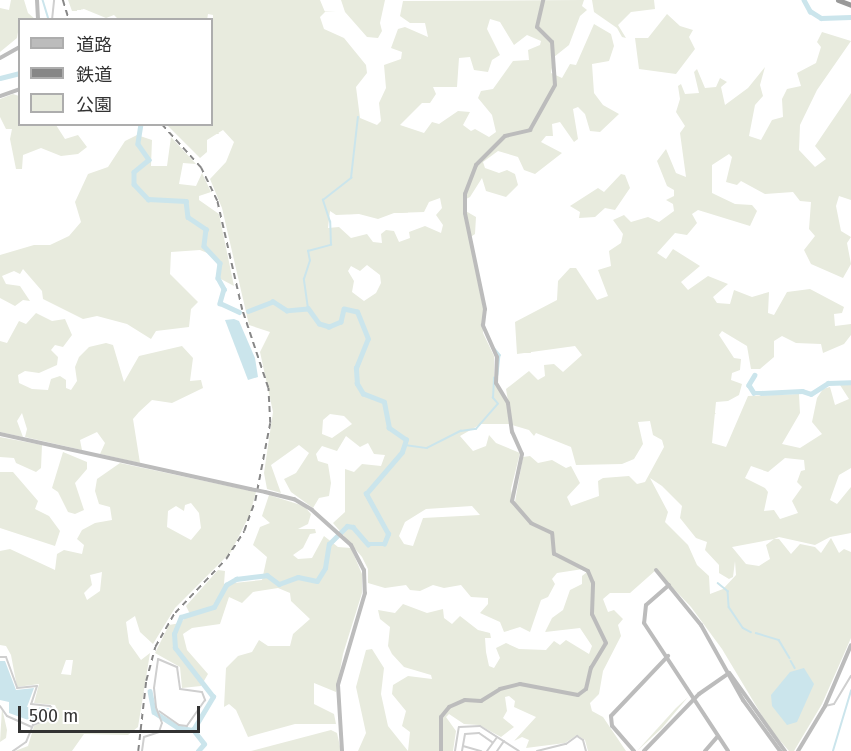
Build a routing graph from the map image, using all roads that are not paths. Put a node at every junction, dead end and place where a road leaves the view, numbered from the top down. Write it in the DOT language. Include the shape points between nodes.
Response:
graph roads {
  1 [pos="37,0"];
  2 [pos="54,0"];
  3 [pos="543,0"];
  4 [pos="838,0"];
  5 [pos="851,5"];
  6 [pos="38,18"];
  7 [pos="52,18"];
  8 [pos="18,48"];
  9 [pos="0,58"];
  10 [pos="18,90"];
  11 [pos="0,96"];
  12 [pos="0,434"];
  13 [pos="656,570"];
  14 [pos="669,585"];
  15 [pos="851,645"];
  16 [pos="668,656"];
  17 [pos="0,657"];
  18 [pos="729,673"];
  19 [pos="851,676"];
  20 [pos="693,700"];
  21 [pos="0,706"];
  22 [pos="825,706"];
  23 [pos="158,712"];
  24 [pos="33,727"];
  25 [pos="459,727"];
  26 [pos="465,734"];
  27 [pos="497,737"];
  28 [pos="717,737"];
  29 [pos="504,741"];
  30 [pos="492,742"];
  31 [pos="463,746"];
  32 [pos="478,750"];
  33 [pos="514,750"];
  34 [pos="547,750"];
  35 [pos="13,751"];
  36 [pos="142,751"];
  37 [pos="342,751"];
  38 [pos="441,751"];
  39 [pos="455,751"];
  40 [pos="462,751"];
  41 [pos="487,751"];
  42 [pos="497,751"];
  43 [pos="519,751"];
  44 [pos="537,751"];
  45 [pos="586,751"];
  46 [pos="634,751"];
  47 [pos="644,751"];
  48 [pos="705,751"];
  49 [pos="728,751"];
  50 [pos="780,751"];
  51 [pos="785,751"];
  52 [pos="798,751"];
  1 -- 6 [label="main road"];
  2 -- 7 [label="street"];
  3 -- 38 [label="main road" via="537,27 552,41 555,85 531,129 505,136 476,165 465,194 465,213 485,309 484,330 496,357 496,383 508,403 512,432 522,454 512,501 531,524 552,533 554,554 588,571 593,583 592,614 606,643 591,669 586,689 578,695 520,684 500,689 481,701 465,700 449,707 441,717"];
  4 -- 5 [label="highway"];
  8 -- 9 [label="main road"];
  10 -- 11 [label="main road"];
  12 -- 37 [label="main road, bridge" via="301,502 344,539 360,558 366,585 339,678 337,713"];
  13 -- 14 [label="main road"];
  14 -- 16 [label="main road" via="647,603 642,615"];
  14 -- 18 [label="main road" via="701,625"];
  15 -- 22 [label="main road"];
  16 -- 20 [label="main road"];
  16 -- 46 [label="main road" via="611,716 612,726"];
  17 -- 24 [label="street" via="6,657 17,688 38,686 31,704 50,705 56,711 53,717"];
  18 -- 20 [label="main road"];
  18 -- 50 [label="main road" via="753,716"];
  18 -- 51 [label="main road"];
  19 -- 22 [label="street" via="834,704"];
  20 -- 28 [label="main road"];
  20 -- 47 [label="main road"];
  21 -- 24 [label="street" via="7,716"];
  22 -- 52 [label="main road"];
  23 -- 23 [label="street" via="187,726 205,700 202,692 180,689 177,667 158,659 154,683"];
  23 -- 36 [label="street" via="160,731 145,736"];
  24 -- 35 [label="street" via="26,742"];
  25 -- 26 [label="street"];
  25 -- 27 [label="street" via="480,726"];
  25 -- 39 [label="street"];
  26 -- 30 [label="street" via="479,733"];
  26 -- 31 [label="street"];
  27 -- 29 [label="street"];
  27 -- 30 [label="street"];
  28 -- 48 [label="main road"];
  28 -- 49 [label="main road"];
  29 -- 33 [label="street"];
  29 -- 42 [label="street"];
  30 -- 41 [label="street"];
  31 -- 32 [label="street"];
  31 -- 40 [label="street"];
  33 -- 43 [label="street"];
  34 -- 44 [label="street"];
  34 -- 45 [label="street" via="577,736 583,738"];
}
